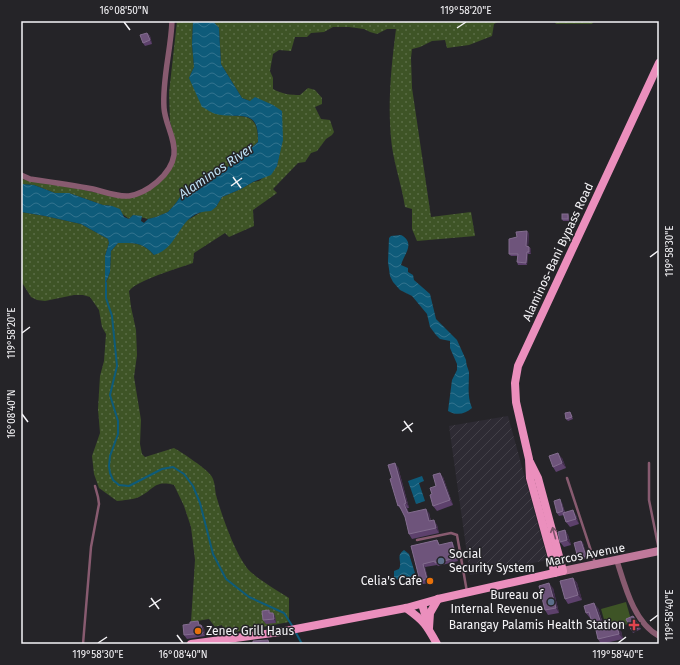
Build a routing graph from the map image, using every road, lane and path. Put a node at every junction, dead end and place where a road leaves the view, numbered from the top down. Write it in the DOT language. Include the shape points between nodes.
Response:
graph roads {
  1 [pos="172,21"];
  2 [pos="659,63"];
  3 [pos="21,175"];
  4 [pos="529,459"];
  5 [pos="649,463"];
  6 [pos="567,478"];
  7 [pos="95,486"];
  8 [pos="417,540"];
  9 [pos="659,551"];
  10 [pos="617,561"];
  11 [pos="596,565"];
  12 [pos="563,571"];
  13 [pos="554,573"];
  14 [pos="467,592"];
  15 [pos="438,599"];
  16 [pos="422,604"];
  17 [pos="406,608"];
  18 [pos="422,620"];
  19 [pos="429,628"];
  20 [pos="659,636"];
  21 [pos="83,644"];
  22 [pos="191,644"];
  23 [pos="437,644"];
  1 -- 3 [label="street" via="164,110 174,156 170,166 156,184 129,196 30,179"];
  2 -- 4 [label="main road, Alaminos-Bani Bypass Road" via="518,366 515,383 516,402"];
  12 -- 4 [label="main road, Alaminos-Bani Bypass Road, one-way" via="538,478"];
  4 -- 13 [label="main road, Alaminos-Bani Bypass Road" via="530,478"];
  5 -- 9 [label="lane" via="649,500"];
  6 -- 11 [label="lane"];
  7 -- 21 [label="lane" via="98,504 91,547"];
  8 -- 14 [label="lane" via="451,533 458,535"];
  9 -- 10 [label="main road, Marcos Avenue"];
  10 -- 11 [label="main road, Marcos Avenue"];
  10 -- 20 [label="street" via="634,609 651,632"];
  11 -- 12 [label="main road, Marcos Avenue"];
  12 -- 13 [label="main road, Marcos Avenue"];
  13 -- 14 [label="main road, Marcos Avenue"];
  14 -- 15 [label="main road, Marcos Avenue"];
  15 -- 16 [label="main road, Marcos Avenue"];
  15 -- 19 [label="main road" via="430,613"];
  16 -- 17 [label="main road, Marcos Avenue"];
  16 -- 18 [label="main road"];
  16 -- 19 [label="main road"];
  17 -- 18 [label="main road"];
  17 -- 22 [label="main road, Marcos Avenue" via="280,632"];
  18 -- 19 [label="main road"];
  19 -- 23 [label="main road"];
}
